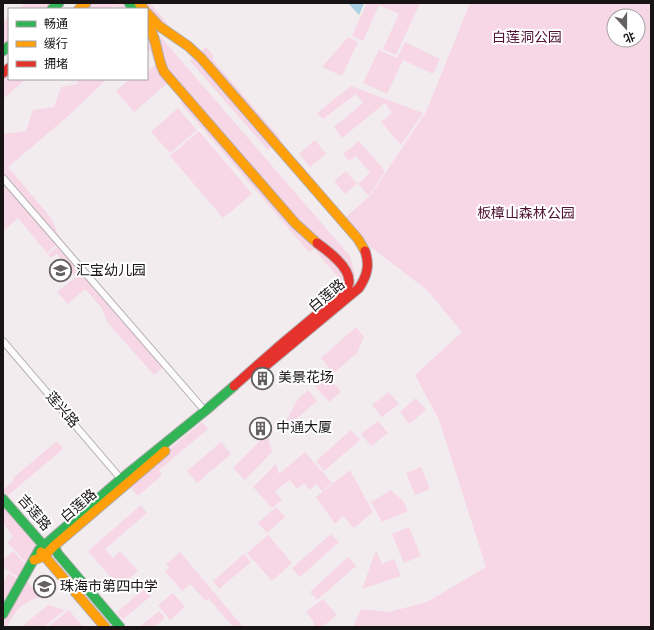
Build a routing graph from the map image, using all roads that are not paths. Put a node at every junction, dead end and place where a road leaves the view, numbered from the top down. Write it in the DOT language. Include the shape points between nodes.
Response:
graph roads {
  1 [pos="148,14"];
  2 [pos="148,25"];
  3 [pos="3,178"];
  4 [pos="3,341"];
  5 [pos="204,411"];
  6 [pos="121,479"];
  7 [pos="3,499"];
  8 [pos="54,546"];
  9 [pos="42,551"];
  10 [pos="3,614"];
  11 [pos="105,627"];
  12 [pos="120,627"];
  1 -- 8 [label="main road, 白莲路" via="159,26 188,46 200,58 358,239 368,257 368,269 365,279 355,291"];
  2 -- 5 [label="main road, 白莲路" via="154,34 161,66 166,75 295,223 336,258 344,267 349,279 349,286 345,291"];
  3 -- 5 [label="street"];
  4 -- 6 [label="street, 莲兴路"];
  5 -- 6 [label="main road, 白莲路"];
  6 -- 9 [label="main road, 白莲路"];
  7 -- 9 [label="main road, 吉莲路"];
  8 -- 9 [label="main road"];
  8 -- 12 [label="main road"];
  9 -- 10 [label="main road, 白莲路" via="34,560"];
  9 -- 11 [label="main road, 吉莲路"];
}
